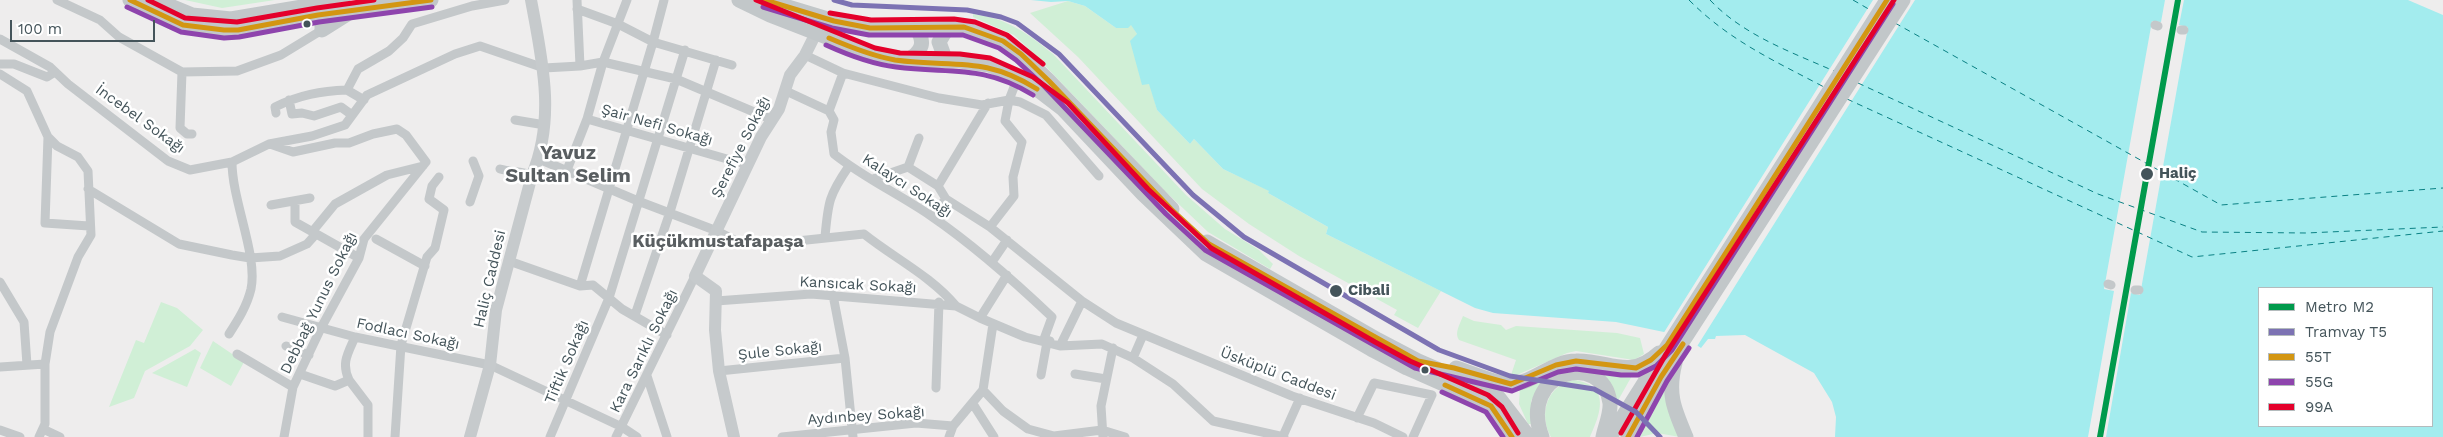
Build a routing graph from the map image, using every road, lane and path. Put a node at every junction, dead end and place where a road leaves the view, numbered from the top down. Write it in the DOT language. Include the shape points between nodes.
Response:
graph roads {
  1 [pos="57,0"];
  2 [pos="130,0"];
  3 [pos="156,0"];
  4 [pos="343,0"];
  5 [pos="431,0"];
  6 [pos="505,0"];
  7 [pos="531,0"];
  8 [pos="627,0"];
  9 [pos="664,0"];
  10 [pos="738,0"];
  11 [pos="765,0"];
  12 [pos="1887,0"];
  13 [pos="1903,0"];
  14 [pos="577,5"];
  15 [pos="359,9"];
  16 [pos="318,15"];
  17 [pos="618,24"];
  18 [pos="954,26"];
  19 [pos="915,27"];
  20 [pos="322,30"];
  21 [pos="816,33"];
  22 [pos="0,39"];
  23 [pos="653,42"];
  24 [pos="685,50"];
  25 [pos="805,55"];
  26 [pos="716,60"];
  27 [pos="907,60"];
  28 [pos="946,61"];
  29 [pos="604,62"];
  30 [pos="0,64"];
  31 [pos="732,65"];
  32 [pos="580,66"];
  33 [pos="544,68"];
  34 [pos="644,71"];
  35 [pos="55,72"];
  36 [pos="182,72"];
  37 [pos="843,73"];
  38 [pos="0,74"];
  39 [pos="1018,77"];
  40 [pos="676,79"];
  41 [pos="347,90"];
  42 [pos="708,91"];
  43 [pos="786,91"];
  44 [pos="289,100"];
  45 [pos="364,100"];
  46 [pos="1009,100"];
  47 [pos="988,102"];
  48 [pos="829,111"];
  49 [pos="276,113"];
  50 [pos="352,115"];
  51 [pos="587,119"];
  52 [pos="516,120"];
  53 [pos="773,120"];
  54 [pos="545,125"];
  55 [pos="627,129"];
  56 [pos="192,134"];
  57 [pos="48,137"];
  58 [pos="920,138"];
  59 [pos="659,141"];
  60 [pos="269,144"];
  61 [pos="689,149"];
  62 [pos="539,158"];
  63 [pos="474,161"];
  64 [pos="232,162"];
  65 [pos="425,164"];
  66 [pos="748,165"];
  67 [pos="849,166"];
  68 [pos="908,167"];
  69 [pos="500,169"];
  70 [pos="567,170"];
  71 [pos="532,175"];
  72 [pos="1099,176"];
  73 [pos="439,177"];
  74 [pos="873,179"];
  75 [pos="938,186"];
  76 [pos="610,188"];
  77 [pos="88,189"];
  78 [pos="310,198"];
  79 [pos="946,199"];
  80 [pos="295,201"];
  81 [pos="470,202"];
  82 [pos="638,202"];
  83 [pos="272,205"];
  84 [pos="670,212"];
  85 [pos="931,216"];
  86 [pos="89,226"];
  87 [pos="990,227"];
  88 [pos="717,231"];
  89 [pos="314,233"];
  90 [pos="824,237"];
  91 [pos="376,239"];
  92 [pos="1007,240"];
  93 [pos="250,258"];
  94 [pos="359,258"];
  95 [pos="509,262"];
  96 [pos="992,262"];
  97 [pos="425,266"];
  98 [pos="1007,275"];
  99 [pos="695,276"];
  100 [pos="0,282"];
  101 [pos="580,286"];
  102 [pos="4,294"];
  103 [pos="833,295"];
  104 [pos="610,298"];
  105 [pos="716,301"];
  106 [pos="1082,301"];
  107 [pos="939,302"];
  108 [pos="956,306"];
  109 [pos="635,315"];
  110 [pos="282,317"];
  111 [pos="980,318"];
  112 [pos="993,324"];
  113 [pos="321,328"];
  114 [pos="229,334"];
  115 [pos="667,335"];
  116 [pos="1143,335"];
  117 [pos="355,337"];
  118 [pos="1047,342"];
  119 [pos="401,345"];
  120 [pos="286,346"];
  121 [pos="1060,346"];
  122 [pos="1113,348"];
  123 [pos="1673,348"];
  124 [pos="237,354"];
  125 [pos="308,355"];
  126 [pos="845,358"];
  127 [pos="1133,358"];
  128 [pos="1418,361"];
  129 [pos="45,364"];
  130 [pos="27,365"];
  131 [pos="490,365"];
  132 [pos="0,367"];
  133 [pos="719,371"];
  134 [pos="300,374"];
  135 [pos="1075,374"];
  136 [pos="1041,375"];
  137 [pos="647,376"];
  138 [pos="1106,379"];
  139 [pos="349,380"];
  140 [pos="293,387"];
  141 [pos="936,388"];
  142 [pos="983,390"];
  143 [pos="1300,398"];
  144 [pos="566,400"];
  145 [pos="973,404"];
  146 [pos="1500,417"];
  147 [pos="1357,418"];
  148 [pos="953,426"];
  149 [pos="622,427"];
  150 [pos="0,430"];
  151 [pos="41,433"];
  152 [pos="853,433"];
  153 [pos="1103,434"];
  154 [pos="20,437"];
  155 [pos="60,437"];
  156 [pos="284,437"];
  157 [pos="368,437"];
  158 [pos="395,437"];
  159 [pos="470,437"];
  160 [pos="550,437"];
  161 [pos="616,437"];
  162 [pos="636,437"];
  163 [pos="667,437"];
  164 [pos="734,437"];
  165 [pos="782,437"];
  166 [pos="949,437"];
  167 [pos="994,437"];
  168 [pos="1125,437"];
  169 [pos="1284,437"];
  170 [pos="1403,437"];
  171 [pos="1413,437"];
  172 [pos="1501,437"];
  173 [pos="1512,437"];
  174 [pos="1530,437"];
  175 [pos="1542,437"];
  176 [pos="1603,437"];
  177 [pos="1610,437"];
  178 [pos="1628,437"];
  179 [pos="1686,437"];
  1 -- 36 [label="street" via="100,20 119,37"];
  2 -- 16 [label="main road" via="173,21 210,30 238,30"];
  3 -- 4 [label="main road" via="192,15 230,19"];
  5 -- 15 [label="main road"];
  6 -- 41 [label="street" via="412,24 389,51 358,69"];
  7 -- 33 [label="street, Haliç Caddesi"];
  8 -- 17 [label="street"];
  9 -- 23 [label="street"];
  10 -- 21 [label="main road"];
  11 -- 19 [label="main road" via="856,25"];
  12 -- 123 [label="main road"];
  13 -- 123 [label="main road"];
  14 -- 17 [label="street"];
  14 -- 32 [label="street"];
  15 -- 16 [label="main road"];
  15 -- 20 [label="main road"];
  16 -- 20 [label="main road"];
  17 -- 23 [label="street"];
  17 -- 29 [label="street"];
  18 -- 19 [label="main road"];
  18 -- 28 [label="main road" via="939,42"];
  18 -- 128 [label="main road" via="994,36 1021,54 1209,244"];
  19 -- 27 [label="main road" via="922,47"];
  20 -- 36 [label="street" via="281,55 237,71"];
  21 -- 25 [label="street, Şerefiye Sokağı"];
  21 -- 27 [label="main road" via="884,58"];
  22 -- 35 [label="street, İncebel Sokağı"];
  23 -- 24 [label="street"];
  23 -- 34 [label="street"];
  24 -- 26 [label="street"];
  24 -- 40 [label="street, Tiftik Sokağı"];
  25 -- 37 [label="street"];
  25 -- 43 [label="street, Şerefiye Sokağı" via="790,75"];
  26 -- 31 [label="street"];
  26 -- 42 [label="street"];
  27 -- 28 [label="main road"];
  28 -- 39 [label="main road" via="989,65"];
  29 -- 32 [label="street"];
  29 -- 34 [label="street"];
  29 -- 51 [label="street"];
  30 -- 35 [label="street" via="14,64 47,77"];
  32 -- 33 [label="street"];
  33 -- 45 [label="street, İncebel Sokağı" via="480,46 455,54 367,95"];
  33 -- 54 [label="street, Haliç Caddesi"];
  34 -- 40 [label="street"];
  34 -- 55 [label="street"];
  35 -- 64 [label="street, İncebel Sokağı" via="168,161 190,170"];
  36 -- 56 [label="street" via="180,128"];
  37 -- 47 [label="street" via="939,98 982,105"];
  37 -- 48 [label="street"];
  38 -- 57 [label="street" via="28,91"];
  39 -- 46 [label="street"];
  39 -- 146 [label="main road" via="1063,109 1142,194 1206,254 1378,353 1484,402"];
  40 -- 42 [label="street"];
  40 -- 59 [label="street, Tiftik Sokağı"];
  41 -- 44 [label="street" via="317,92"];
  41 -- 45 [label="street"];
  42 -- 53 [label="street"];
  42 -- 61 [label="street"];
  43 -- 48 [label="street"];
  43 -- 53 [label="street, Şerefiye Sokağı"];
  44 -- 49 [label="street" via="275,107"];
  44 -- 50 [label="street" via="292,114 314,116 341,107"];
  45 -- 50 [label="street, İncebel Sokağı"];
  46 -- 47 [label="street"];
  46 -- 72 [label="street" via="1046,115"];
  46 -- 87 [label="street" via="1005,121 1022,142 1021,152 1013,178 1014,196"];
  47 -- 75 [label="street"];
  48 -- 67 [label="street, Kalaycı Sokağı" via="834,120 831,132 834,154"];
  50 -- 60 [label="street, İncebel Sokağı" via="345,125"];
  51 -- 55 [label="street, Şair Nefi Sokağı"];
  51 -- 70 [label="street"];
  52 -- 54 [label="street"];
  53 -- 66 [label="street, Şerefiye Sokağı"];
  54 -- 62 [label="street, Haliç Caddesi"];
  55 -- 59 [label="street, Şair Nefi Sokağı"];
  55 -- 76 [label="street"];
  57 -- 77 [label="street" via="78,157 88,171"];
  57 -- 86 [label="street" via="45,223"];
  58 -- 68 [label="street"];
  59 -- 61 [label="street, Şair Nefi Sokağı"];
  59 -- 82 [label="street, Tiftik Sokağı"];
  60 -- 64 [label="street, İncebel Sokağı"];
  60 -- 65 [label="street" via="292,152 349,143 397,130 406,135"];
  61 -- 66 [label="street, Şair Nefi Sokağı"];
  61 -- 84 [label="street"];
  62 -- 70 [label="street"];
  62 -- 71 [label="street, Haliç Caddesi"];
  63 -- 81 [label="street" via="479,176"];
  64 -- 93 [label="street" via="238,210"];
  65 -- 89 [label="street" via="386,175 335,204"];
  65 -- 94 [label="street, Debbağ Yunus Sokağı" via="364,239"];
  66 -- 88 [label="street, Şerefiye Sokağı"];
  67 -- 74 [label="street, Kalaycı Sokağı"];
  67 -- 90 [label="street" via="832,190"];
  68 -- 74 [label="street"];
  68 -- 75 [label="street"];
  69 -- 71 [label="street"];
  70 -- 76 [label="street"];
  71 -- 95 [label="street, Haliç Caddesi"];
  73 -- 97 [label="street" via="432,186 429,199 444,210 435,248 427,257"];
  74 -- 85 [label="street, Kalaycı Sokağı"];
  75 -- 79 [label="street"];
  76 -- 82 [label="street"];
  76 -- 101 [label="street"];
  77 -- 86 [label="street"];
  77 -- 93 [label="street" via="178,244"];
  78 -- 80 [label="street"];
  79 -- 85 [label="street"];
  79 -- 87 [label="street, Üsküplü Caddesi"];
  80 -- 83 [label="street"];
  80 -- 89 [label="street" via="295,222"];
  82 -- 84 [label="street"];
  82 -- 104 [label="street, Tiftik Sokağı"];
  84 -- 88 [label="street"];
  84 -- 109 [label="street"];
  85 -- 96 [label="street, Kalaycı Sokağı"];
  86 -- 129 [label="street" via="91,235 78,257 50,332"];
  87 -- 92 [label="street, Üsküplü Caddesi"];
  88 -- 90 [label="street" via="740,243 778,243"];
  88 -- 99 [label="street, Şerefiye Sokağı"];
  89 -- 93 [label="street" via="307,244 292,252"];
  89 -- 94 [label="street"];
  90 -- 108 [label="street" via="864,234 942,288"];
  91 -- 97 [label="street"];
  92 -- 96 [label="street"];
  92 -- 106 [label="street, Üsküplü Caddesi"];
  93 -- 114 [label="street" via="250,287 245,308"];
  94 -- 113 [label="street, Debbağ Yunus Sokağı"];
  95 -- 101 [label="street"];
  95 -- 131 [label="street, Haliç Caddesi" via="496,310"];
  96 -- 98 [label="street, Kalaycı Sokağı"];
  97 -- 119 [label="street"];
  98 -- 111 [label="street"];
  98 -- 121 [label="street, Kalaycı Sokağı" via="1052,317 1044,339"];
  99 -- 105 [label="street" via="716,290"];
  99 -- 115 [label="street, Kara Sarıklı Sokağı"];
  100 -- 102 [label="street"];
  101 -- 104 [label="street" via="593,285"];
  102 -- 130 [label="street" via="24,322"];
  103 -- 105 [label="street, Kansıcak Sokağı"];
  103 -- 107 [label="street, Kansıcak Sokağı"];
  103 -- 126 [label="street"];
  104 -- 109 [label="street"];
  104 -- 144 [label="street, Tiftik Sokağı"];
  105 -- 133 [label="street"];
  106 -- 116 [label="street, Üsküplü Caddesi" via="1116,323"];
  106 -- 121 [label="street"];
  107 -- 108 [label="street"];
  107 -- 141 [label="street"];
  108 -- 111 [label="street"];
  109 -- 115 [label="street"];
  110 -- 113 [label="street, Fodlacı Sokağı"];
  111 -- 112 [label="street"];
  112 -- 118 [label="street"];
  112 -- 142 [label="street"];
  113 -- 117 [label="street, Fodlacı Sokağı"];
  113 -- 125 [label="street, Debbağ Yunus Sokağı"];
  115 -- 137 [label="street, Kara Sarıklı Sokağı"];
  116 -- 127 [label="street"];
  116 -- 143 [label="street, Üsküplü Caddesi"];
  117 -- 119 [label="street, Fodlacı Sokağı"];
  117 -- 139 [label="street" via="344,369"];
  118 -- 121 [label="street"];
  118 -- 136 [label="street"];
  119 -- 131 [label="street, Fodlacı Sokağı"];
  119 -- 158 [label="street"];
  120 -- 125 [label="street"];
  121 -- 122 [label="street" via="1102,344"];
  122 -- 127 [label="street"];
  122 -- 138 [label="street"];
  123 -- 128 [label="main road" via="1636,368 1576,361 1511,384"];
  123 -- 177 [label="main road"];
  123 -- 178 [label="main road"];
  123 -- 179 [label="main road" via="1670,387 1673,406"];
  124 -- 140 [label="street"];
  125 -- 134 [label="street, Debbağ Yunus Sokağı"];
  126 -- 133 [label="street, Şule Sokağı"];
  126 -- 152 [label="street"];
  127 -- 169 [label="street" via="1173,384 1212,421"];
  128 -- 174 [label="main road" via="1499,398"];
  129 -- 130 [label="street"];
  129 -- 151 [label="street" via="45,424"];
  130 -- 132 [label="street"];
  131 -- 144 [label="street, Fodlacı Sokağı"];
  131 -- 159 [label="street, Haliç Caddesi"];
  133 -- 164 [label="street"];
  134 -- 139 [label="street" via="335,386"];
  134 -- 140 [label="street, Debbağ Yunus Sokağı"];
  135 -- 138 [label="street"];
  137 -- 149 [label="street, Kara Sarıklı Sokağı"];
  137 -- 163 [label="street"];
  138 -- 153 [label="street" via="1101,406"];
  139 -- 157 [label="street" via="368,405"];
  140 -- 156 [label="street, Debbağ Yunus Sokağı"];
  142 -- 145 [label="street"];
  142 -- 153 [label="street" via="1003,411 1028,429 1054,436"];
  143 -- 147 [label="street, Üsküplü Caddesi"];
  143 -- 169 [label="street"];
  144 -- 149 [label="street, Fodlacı Sokağı"];
  144 -- 160 [label="street, Tiftik Sokağı"];
  145 -- 148 [label="street"];
  145 -- 167 [label="street"];
  146 -- 172 [label="main road"];
  146 -- 173 [label="main road"];
  147 -- 170 [label="street, Üsküplü Caddesi"];
  147 -- 171 [label="street" via="1374,383 1432,395"];
  148 -- 152 [label="street, Aydınbey Sokağı" via="916,423"];
  148 -- 166 [label="street"];
  149 -- 161 [label="street, Kara Sarıklı Sokağı"];
  149 -- 162 [label="street, Fodlacı Sokağı"];
  150 -- 154 [label="street"];
  151 -- 155 [label="street"];
  152 -- 165 [label="street, Aydınbey Sokağı"];
  153 -- 168 [label="street"];
  175 -- 176 [label="main road" via="1537,415 1541,395 1554,379 1574,372 1591,375 1604,387 1610,408"];
}
